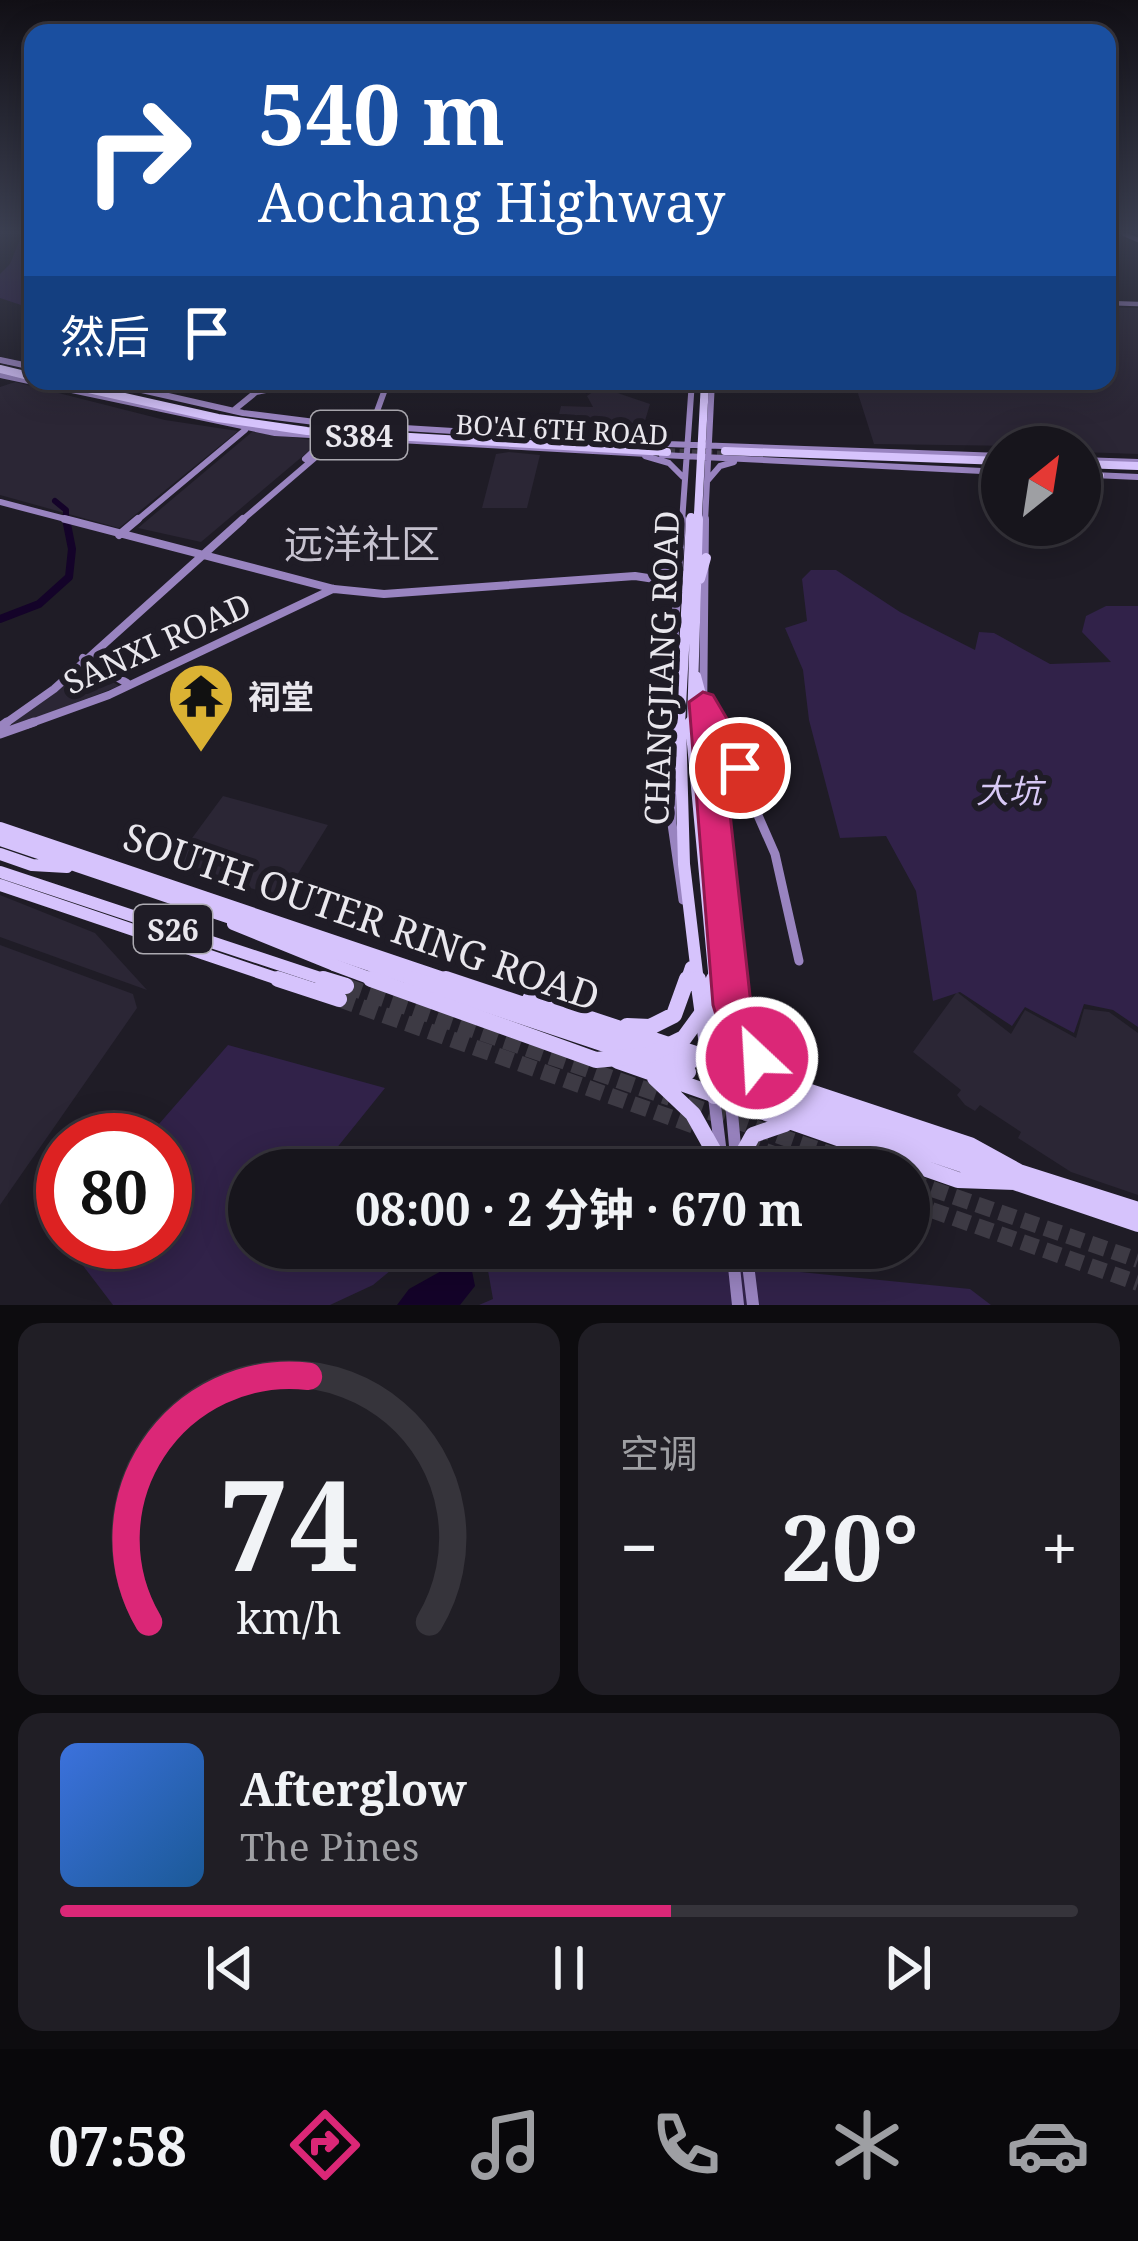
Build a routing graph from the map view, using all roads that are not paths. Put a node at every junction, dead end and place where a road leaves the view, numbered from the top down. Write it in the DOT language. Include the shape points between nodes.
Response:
graph roads {
  1 [pos="93,390"];
  2 [pos="95,390"];
  3 [pos="122,390"];
  4 [pos="139,390"];
  5 [pos="266,390"];
  6 [pos="385,390"];
  7 [pos="699,390"];
  8 [pos="699,390"];
  9 [pos="703,390"];
  10 [pos="698,398"];
  11 [pos="233,411"];
  12 [pos="192,412"];
  13 [pos="376,414"];
  14 [pos="689,415"];
  15 [pos="262,416"];
  16 [pos="208,421"];
  17 [pos="709,421"];
  18 [pos="284,424"];
  19 [pos="688,425"];
  20 [pos="244,428"];
  21 [pos="311,437"];
  22 [pos="394,437"];
  23 [pos="351,440"];
  24 [pos="584,440"];
  25 [pos="371,441"];
  26 [pos="548,443"];
  27 [pos="646,443"];
  28 [pos="686,445"];
  29 [pos="747,448"];
  30 [pos="668,450"];
  31 [pos="701,451"];
  32 [pos="829,451"];
  33 [pos="580,452"];
  34 [pos="725,453"];
  35 [pos="638,454"];
  36 [pos="686,456"];
  37 [pos="861,458"];
  38 [pos="749,460"];
  39 [pos="981,462"];
  40 [pos="981,463"];
  41 [pos="841,464"];
  42 [pos="981,464"];
  43 [pos="1137,467"];
  44 [pos="1101,468"];
  45 [pos="684,475"];
  46 [pos="1101,476"];
  47 [pos="707,478"];
  48 [pos="0,501"];
  49 [pos="695,514"];
  50 [pos="118,533"];
  51 [pos="200,553"];
  52 [pos="706,558"];
  53 [pos="679,566"];
  54 [pos="695,587"];
  55 [pos="334,589"];
  56 [pos="681,597"];
  57 [pos="84,659"];
  58 [pos="694,666"];
  59 [pos="128,684"];
  60 [pos="703,702"];
  61 [pos="702,726"];
  62 [pos="2,728"];
  63 [pos="3,831"];
  64 [pos="0,854"];
  65 [pos="81,867"];
  66 [pos="0,872"];
  67 [pos="0,885"];
  68 [pos="146,889"];
  69 [pos="709,940"];
  70 [pos="693,958"];
  71 [pos="799,961"];
  72 [pos="493,1000"];
  73 [pos="732,1005"];
  74 [pos="615,1025"];
  75 [pos="717,1060"];
  76 [pos="689,1066"];
  77 [pos="642,1070"];
  78 [pos="793,1086"];
  79 [pos="733,1092"];
  80 [pos="798,1125"];
  81 [pos="716,1149"];
  82 [pos="731,1149"];
  83 [pos="743,1149"];
  84 [pos="1017,1177"];
  85 [pos="1138,1210"];
  86 [pos="1138,1224"];
  87 [pos="735,1269"];
  88 [pos="749,1269"];
  89 [pos="739,1305"];
  90 [pos="753,1305"];
  1 -- 16 [label="street, BO'AI 6TH ROAD"];
  2 -- 12 [label="highway, BO'AI 6TH ROAD / S384"];
  3 -- 18 [label="highway, BO'AI 6TH ROAD / S384"];
  4 -- 11 [label="street, BO'AI 6TH ROAD"];
  5 -- 11 [label="street"];
  6 -- 13 [label="street"];
  7 -- 10 [label="highway, CHANGJIANG ROAD"];
  8 -- 10 [label="street"];
  9 -- 17 [label="street"];
  10 -- 14 [label="street"];
  10 -- 49 [label="highway, CHANGJIANG ROAD, bridge"];
  11 -- 15 [label="street, BO'AI 6TH ROAD"];
  12 -- 16 [label="highway"];
  12 -- 22 [label="highway, BO'AI 6TH ROAD / S384"];
  14 -- 17 [label="street"];
  14 -- 19 [label="street"];
  15 -- 18 [label="highway"];
  15 -- 24 [label="street, BO'AI 6TH ROAD"];
  16 -- 20 [label="street, BO'AI 6TH ROAD"];
  17 -- 29 [label="street" via="714,436"];
  17 -- 31 [label="street"];
  18 -- 26 [label="highway, BO'AI 6TH ROAD / S384"];
  19 -- 27 [label="street" via="670,440"];
  19 -- 28 [label="street"];
  20 -- 21 [label="street, BO'AI 6TH ROAD"];
  20 -- 50 [label="street"];
  21 -- 23 [label="street, BO'AI 6TH ROAD"];
  21 -- 51 [label="street" via="319,446"];
  22 -- 25 [label="highway"];
  22 -- 26 [label="highway, BO'AI 6TH ROAD / S384"];
  23 -- 25 [label="street, BO'AI 6TH ROAD"];
  23 -- 51 [label="street" via="324,450"];
  24 -- 26 [label="street"];
  24 -- 27 [label="street, BO'AI 6TH ROAD"];
  25 -- 33 [label="street, BO'AI 6TH ROAD"];
  26 -- 30 [label="highway, BO'AI 6TH ROAD / S384"];
  26 -- 33 [label="street"];
  27 -- 30 [label="street, BO'AI 6TH ROAD"];
  28 -- 30 [label="street, BO'AI 6TH ROAD"];
  28 -- 31 [label="street, BO'AI 6TH ROAD"];
  28 -- 36 [label="street"];
  29 -- 32 [label="street"];
  29 -- 34 [label="street"];
  30 -- 35 [label="street, BO'AI 6TH ROAD"];
  30 -- 36 [label="street, BO'AI 6TH ROAD"];
  31 -- 34 [label="street"];
  31 -- 36 [label="street, BO'AI 6TH ROAD"];
  31 -- 47 [label="street"];
  32 -- 37 [label="street"];
  32 -- 39 [label="street"];
  33 -- 35 [label="street, BO'AI 6TH ROAD"];
  34 -- 37 [label="highway"];
  34 -- 38 [label="street"];
  35 -- 45 [label="street"];
  36 -- 45 [label="street"];
  37 -- 40 [label="highway"];
  37 -- 41 [label="street"];
  38 -- 41 [label="street"];
  38 -- 47 [label="street"];
  41 -- 42 [label="street"];
  43 -- 44 [label="highway"];
  43 -- 46 [label="street"];
  45 -- 47 [label="street" via="696,463"];
  45 -- 53 [label="street"];
  47 -- 52 [label="street"];
  48 -- 50 [label="street"];
  49 -- 54 [label="highway, CHANGJIANG ROAD"];
  49 -- 56 [label="highway, CHANGJIANG ROAD"];
  50 -- 51 [label="street"];
  51 -- 53 [label="street, SANXI ROAD" via="386,591 667,574"];
  51 -- 55 [label="street, SANXI ROAD"];
  51 -- 57 [label="street"];
  52 -- 54 [label="highway"];
  52 -- 60 [label="street"];
  53 -- 56 [label="highway"];
  54 -- 58 [label="highway, CHANGJIANG ROAD"];
  55 -- 56 [label="street" via="385,594 635,575 668,579"];
  55 -- 59 [label="street, SANXI ROAD"];
  56 -- 70 [label="highway, CHANGJIANG ROAD"];
  57 -- 59 [label="street"];
  57 -- 62 [label="street"];
  58 -- 60 [label="highway"];
  58 -- 69 [label="highway, CHANGJIANG ROAD"];
  59 -- 62 [label="street, SANXI ROAD"];
  60 -- 61 [label="street"];
  60 -- 71 [label="street" via="770,836"];
  61 -- 68 [label="highway, bridge" via="720,959 711,1001 684,1038 649,1055 596,1060"];
  61 -- 73 [label="street"];
  63 -- 65 [label="highway, SOUTH OUTER RING ROAD"];
  63 -- 72 [label="highway, SOUTH OUTER RING ROAD"];
  64 -- 65 [label="highway"];
  65 -- 68 [label="highway, SOUTH OUTER RING ROAD"];
  66 -- 67 [label="highway, S26" via="342,993"];
  68 -- 72 [label="highway, SOUTH OUTER RING ROAD"];
  69 -- 73 [label="highway"];
  69 -- 75 [label="highway, CHANGJIANG ROAD"];
  70 -- 74 [label="highway" via="681,1004 665,1022"];
  70 -- 75 [label="highway, CHANGJIANG ROAD"];
  72 -- 74 [label="highway" via="535,999"];
  72 -- 76 [label="highway, SOUTH OUTER RING ROAD"];
  72 -- 77 [label="highway" via="534,1030"];
  73 -- 75 [label="street"];
  73 -- 78 [label="highway" via="748,1049"];
  74 -- 75 [label="highway"];
  75 -- 78 [label="highway"];
  75 -- 79 [label="highway, CHANGJIANG ROAD"];
  77 -- 79 [label="highway"];
  77 -- 81 [label="highway" via="683,1102"];
  78 -- 84 [label="highway" via="970,1145"];
  79 -- 80 [label="highway"];
  79 -- 82 [label="street, CHANGJIANG ROAD"];
  79 -- 84 [label="highway"];
  80 -- 83 [label="highway" via="780,1123"];
  80 -- 84 [label="highway" via="958,1180"];
  84 -- 85 [label="highway"];
  84 -- 86 [label="highway"];
  87 -- 89 [label="street"];
  88 -- 90 [label="street"];
}
